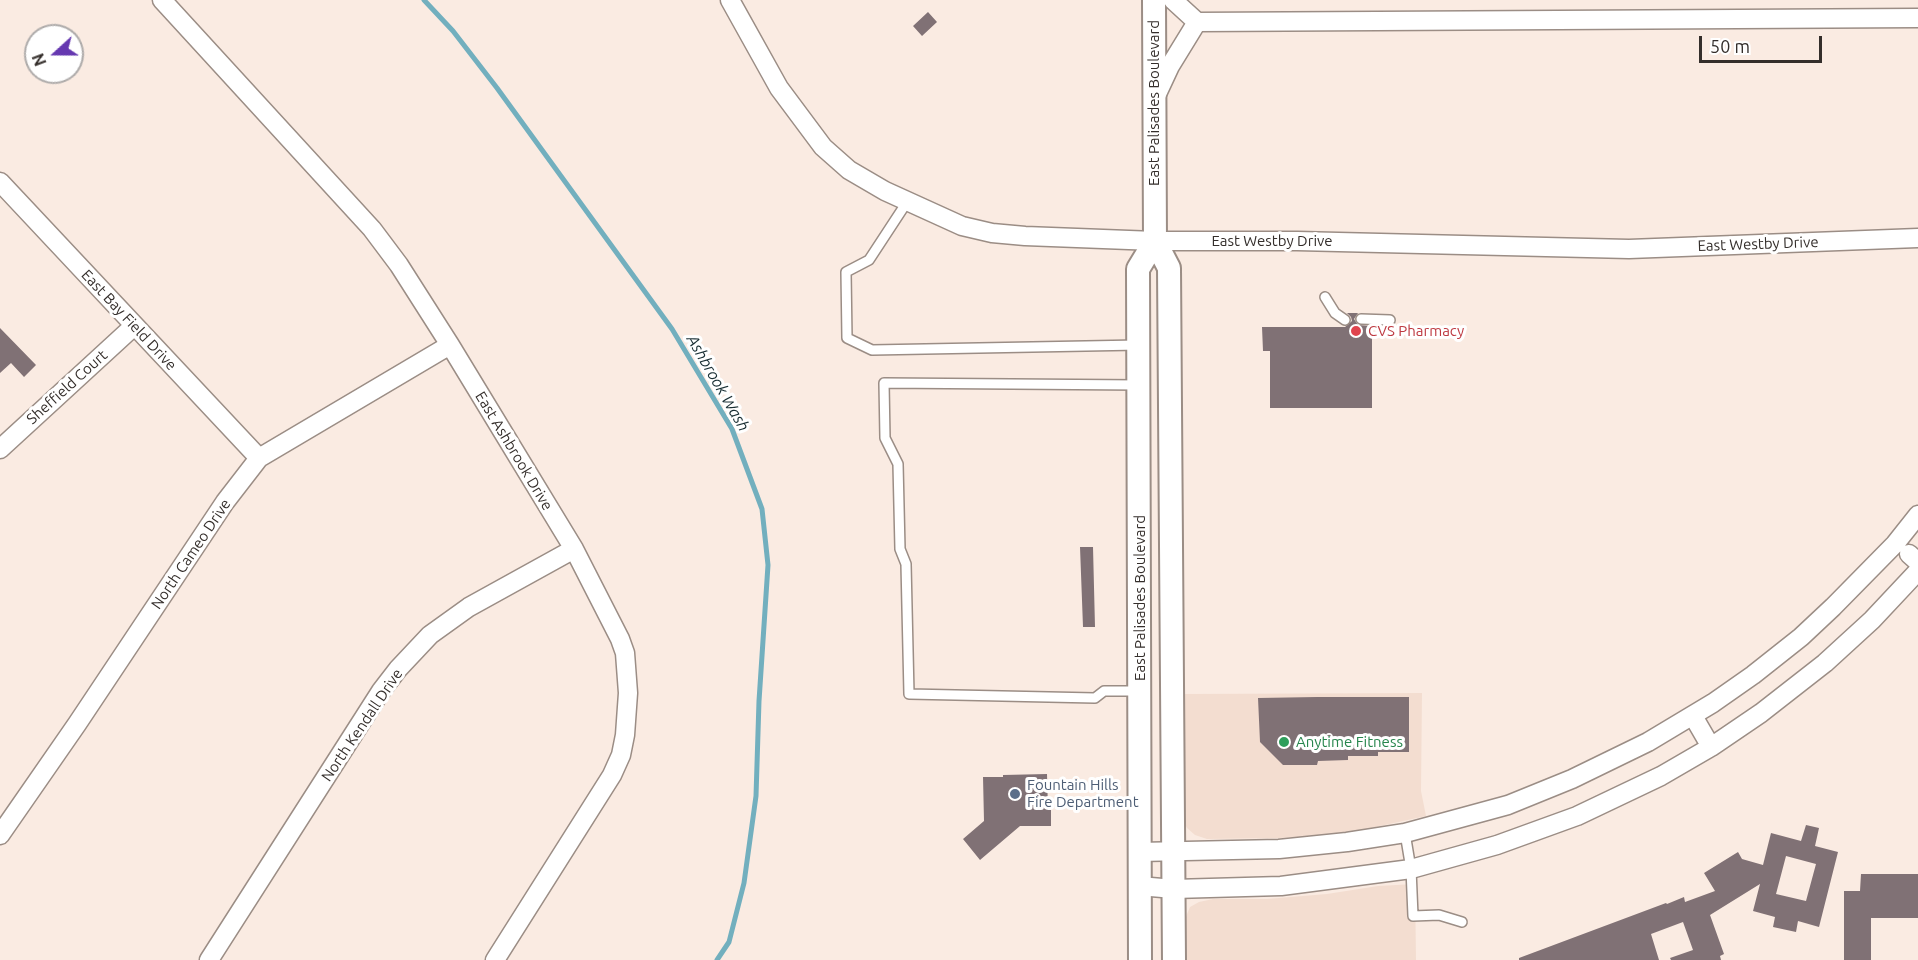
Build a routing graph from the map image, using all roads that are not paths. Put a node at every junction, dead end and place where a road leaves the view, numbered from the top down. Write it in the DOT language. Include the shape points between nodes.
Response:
graph roads {
  1 [pos="162,0"];
  2 [pos="730,0"];
  3 [pos="1154,0"];
  4 [pos="1173,0"];
  5 [pos="1918,18"];
  6 [pos="1197,22"];
  7 [pos="1154,100"];
  8 [pos="0,182"];
  9 [pos="907,202"];
  10 [pos="1918,238"];
  11 [pos="1155,241"];
  12 [pos="1325,297"];
  13 [pos="1361,319"];
  14 [pos="1345,320"];
  15 [pos="1390,320"];
  16 [pos="134,326"];
  17 [pos="450,345"];
  18 [pos="1139,345"];
  19 [pos="1139,385"];
  20 [pos="0,449"];
  21 [pos="259,458"];
  22 [pos="1918,515"];
  23 [pos="574,549"];
  24 [pos="1918,571"];
  25 [pos="1141,691"];
  26 [pos="1693,716"];
  27 [pos="1711,747"];
  28 [pos="1406,833"];
  29 [pos="0,834"];
  30 [pos="1139,852"];
  31 [pos="1172,852"];
  32 [pos="1411,869"];
  33 [pos="1139,886"];
  34 [pos="1174,889"];
  35 [pos="1462,922"];
  36 [pos="209,960"];
  37 [pos="495,960"];
  38 [pos="1140,960"];
  39 [pos="1174,960"];
  1 -- 17 [label="street, East Ashbrook Drive" via="372,229"];
  2 -- 9 [label="street, East Westby Drive" via="778,88 823,147 849,170"];
  3 -- 7 [label="street, East Palisades Boulevard"];
  4 -- 6 [label="street"];
  5 -- 6 [label="street"];
  6 -- 7 [label="street"];
  7 -- 11 [label="street, East Palisades Boulevard"];
  8 -- 16 [label="street, East Bay Field Drive"];
  9 -- 11 [label="street, East Westby Drive" via="962,226 992,233"];
  9 -- 18 [label="lane" via="869,260 846,272 847,338 872,350"];
  10 -- 11 [label="street, East Westby Drive" via="1629,249"];
  11 -- 18 [label="street, East Palisades Boulevard" via="1138,269"];
  11 -- 31 [label="street, East Palisades Boulevard" via="1169,268"];
  12 -- 14 [label="lane" via="1335,314"];
  13 -- 15 [label="lane"];
  16 -- 20 [label="street, Sheffield Court"];
  16 -- 21 [label="street, East Bay Field Drive"];
  17 -- 21 [label="street, North Cameo Drive"];
  17 -- 23 [label="street, East Ashbrook Drive"];
  18 -- 19 [label="street, East Palisades Boulevard"];
  19 -- 25 [label="street, East Palisades Boulevard"];
  19 -- 25 [label="lane" via="884,382 885,438 898,464 900,549 906,564 909,694 1095,698 1104,692"];
  21 -- 29 [label="street, North Cameo Drive" via="225,502"];
  22 -- 26 [label="street" via="1872,568 1801,637"];
  23 -- 36 [label="street, North Kendall Drive" via="469,607 429,635 398,669"];
  23 -- 37 [label="street, East Ashbrook Drive" via="625,653 625,735 612,775"];
  24 -- 27 [label="street" via="1826,663"];
  25 -- 30 [label="street, East Palisades Boulevard"];
  26 -- 27 [label="street"];
  26 -- 28 [label="street" via="1606,764 1545,791"];
  27 -- 32 [label="street" via="1577,816 1497,845"];
  28 -- 31 [label="street" via="1313,847"];
  28 -- 32 [label="lane"];
  30 -- 31 [label="street"];
  30 -- 33 [label="street, East Palisades Boulevard"];
  31 -- 34 [label="street, East Palisades Boulevard"];
  32 -- 34 [label="street" via="1281,886"];
  32 -- 35 [label="lane" via="1413,916 1439,915"];
  33 -- 34 [label="street"];
  33 -- 38 [label="street, East Palisades Boulevard"];
  34 -- 39 [label="street, East Palisades Boulevard"];
}
